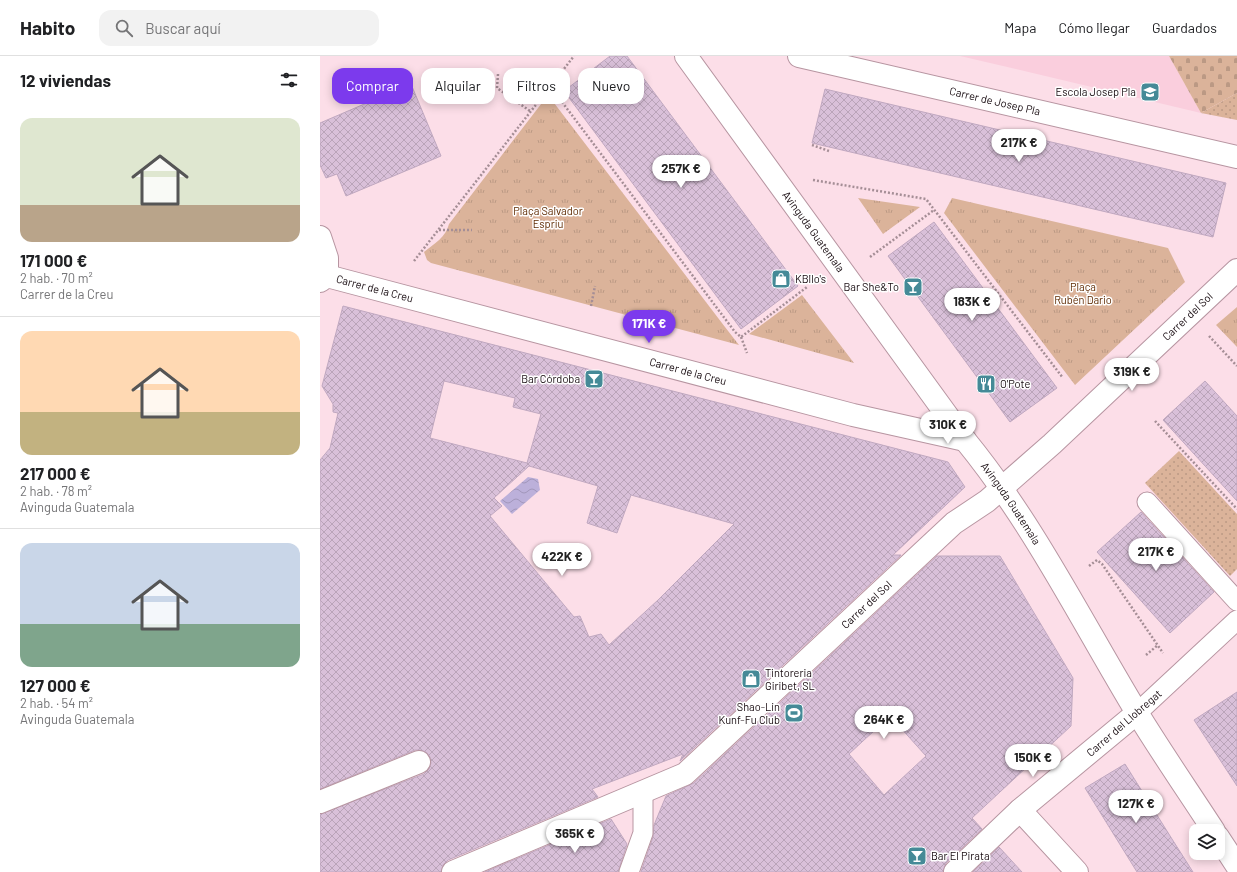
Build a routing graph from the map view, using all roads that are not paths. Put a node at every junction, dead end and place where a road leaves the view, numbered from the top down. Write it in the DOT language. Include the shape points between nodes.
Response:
graph roads {
  1 [pos="799,56"];
  2 [pos="696,62"];
  3 [pos="1237,157"];
  4 [pos="320,237"];
  5 [pos="1237,270"];
  6 [pos="324,279"];
  7 [pos="965,440"];
  8 [pos="1002,488"];
  9 [pos="1147,502"];
  10 [pos="1237,600"];
  11 [pos="1237,620"];
  12 [pos="1137,713"];
  13 [pos="419,762"];
  14 [pos="643,793"];
  15 [pos="320,802"];
  16 [pos="1020,810"];
  17 [pos="1209,824"];
  18 [pos="1225,848"];
  19 [pos="1237,866"];
  20 [pos="453,872"];
  21 [pos="629,872"];
  22 [pos="955,872"];
  23 [pos="1077,872"];
  1 -- 3 [label="street, Carrer de Josep Pla"];
  2 -- 7 [label="street, Avinguda Guatemala"];
  4 -- 6 [label="street" via="327,258"];
  5 -- 8 [label="street, Carrer del Sol"];
  6 -- 7 [label="street, Carrer de la Creu" via="853,415"];
  7 -- 8 [label="street, Avinguda Guatemala"];
  8 -- 12 [label="street, Avinguda Guatemala" via="1037,542"];
  8 -- 14 [label="street, Carrer del Sol" via="954,523 685,774"];
  9 -- 10 [label="street"];
  11 -- 12 [label="street, Carrer del Llobregat"];
  12 -- 16 [label="street, Carrer del Llobregat"];
  12 -- 17 [label="street, Avinguda Guatemala"];
  13 -- 15 [label="street"];
  14 -- 20 [label="street, Carrer del Sol"];
  14 -- 21 [label="street" via="643,833"];
  16 -- 22 [label="street, Carrer del Llobregat"];
  16 -- 23 [label="street"];
  18 -- 19 [label="street"];
}
